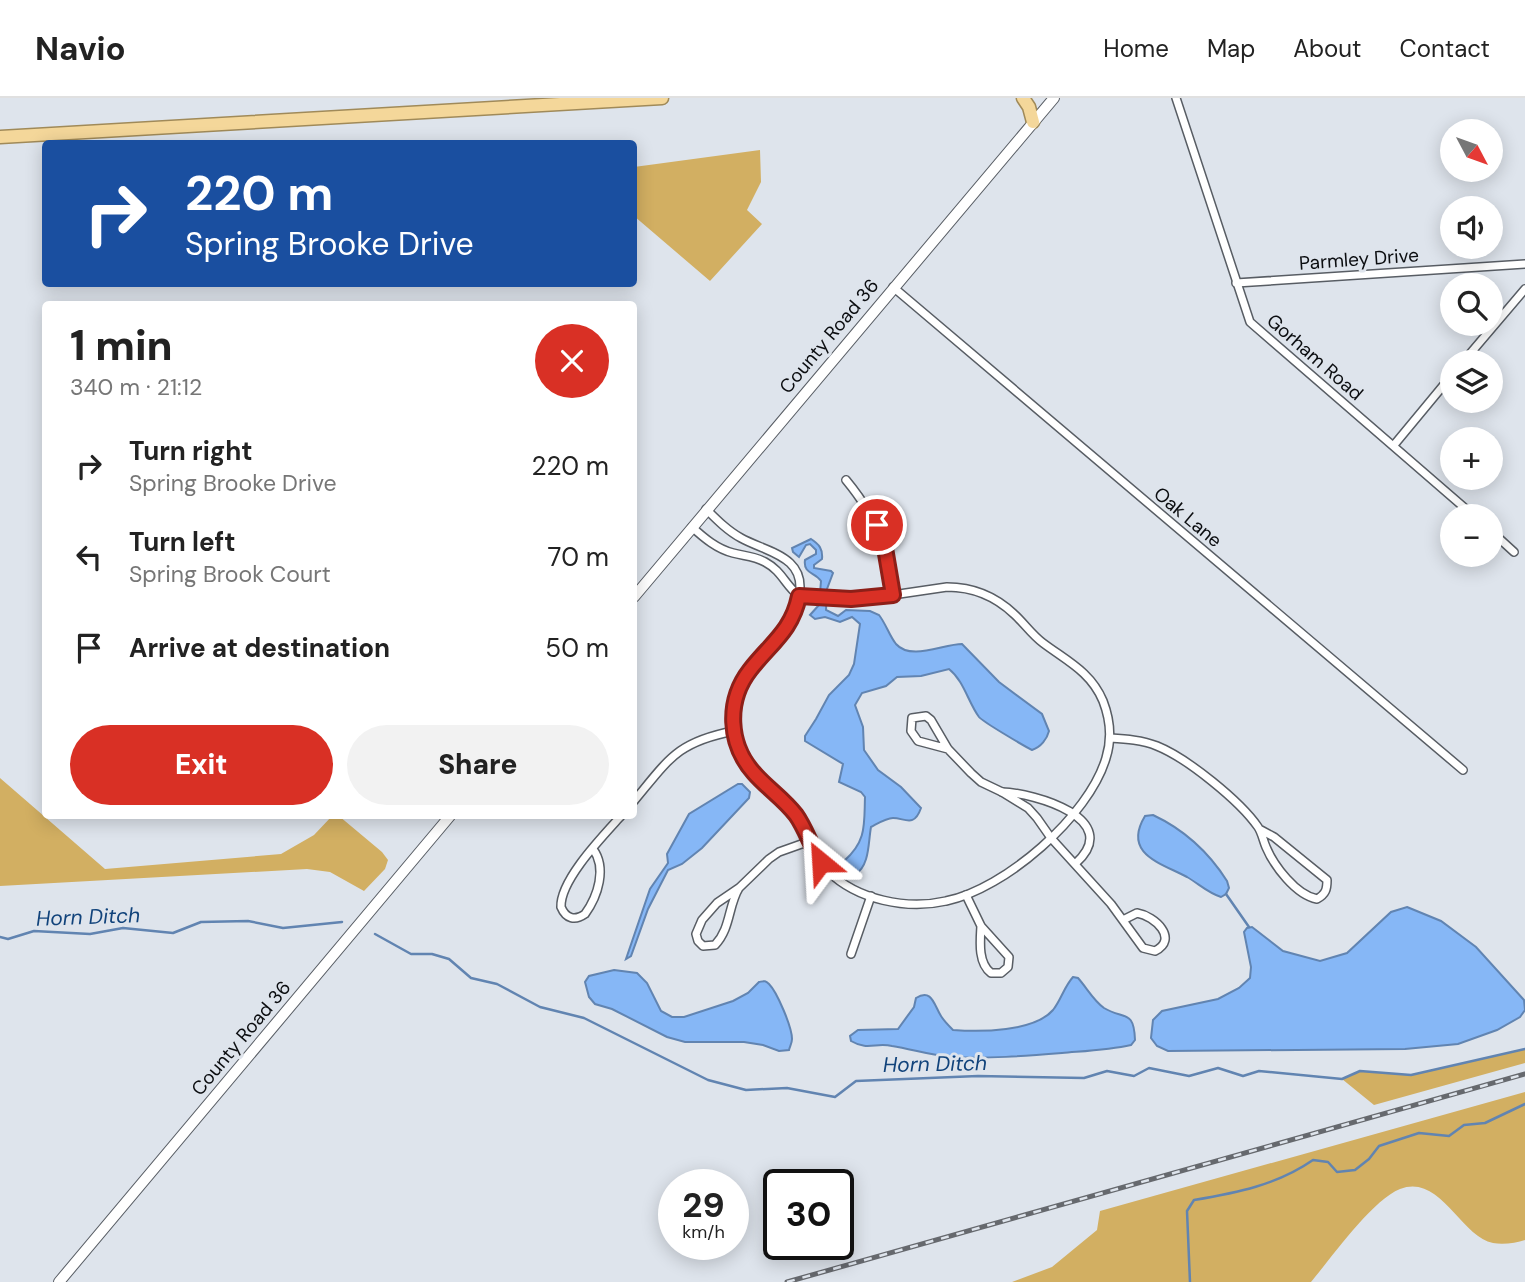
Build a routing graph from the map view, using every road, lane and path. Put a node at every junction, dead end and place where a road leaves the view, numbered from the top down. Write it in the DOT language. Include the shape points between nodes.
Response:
graph roads {
  1 [pos="662,98"];
  2 [pos="1023,98"];
  3 [pos="1054,98"];
  4 [pos="1176,98"];
  5 [pos="1032,122"];
  6 [pos="0,137"];
  7 [pos="1525,264"];
  8 [pos="1236,283"];
  9 [pos="893,287"];
  10 [pos="1525,289"];
  11 [pos="1473,350"];
  12 [pos="1440,389"];
  13 [pos="1394,445"];
  14 [pos="846,480"];
  15 [pos="1460,504"];
  16 [pos="706,509"];
  17 [pos="692,527"];
  18 [pos="1503,542"];
  19 [pos="1514,552"];
  20 [pos="637,593"];
  21 [pos="893,595"];
  22 [pos="799,596"];
  23 [pos="734,731"];
  24 [pos="1110,738"];
  25 [pos="948,749"];
  26 [pos="1463,770"];
  27 [pos="1002,792"];
  28 [pos="637,798"];
  29 [pos="1073,813"];
  30 [pos="447,819"];
  31 [pos="618,819"];
  32 [pos="1261,830"];
  33 [pos="1051,838"];
  34 [pos="810,841"];
  35 [pos="593,849"];
  36 [pos="1076,863"];
  37 [pos="738,888"];
  38 [pos="966,895"];
  39 [pos="871,896"];
  40 [pos="1123,920"];
  41 [pos="981,926"];
  42 [pos="851,954"];
  43 [pos="59,1282"];
  1 -- 6 [label="highway"];
  2 -- 5 [label="highway"];
  3 -- 5 [label="street, County Road 36"];
  4 -- 8 [label="street, Gorham Road"];
  5 -- 9 [label="street, County Road 36"];
  7 -- 8 [label="street, Parmley Drive"];
  8 -- 13 [label="street, Gorham Road" via="1255,327"];
  9 -- 16 [label="street, County Road 36"];
  9 -- 26 [label="street, Oak Lane"];
  10 -- 11 [label="street"];
  12 -- 13 [label="street"];
  13 -- 15 [label="street, Gorham Road"];
  14 -- 21 [label="street" via="877,525"];
  16 -- 17 [label="street, County Road 36"];
  16 -- 22 [label="street" via="740,538 786,559 799,579"];
  17 -- 20 [label="street, County Road 36"];
  17 -- 22 [label="street" via="725,551 764,562 783,575"];
  18 -- 19 [label="street"];
  21 -- 22 [label="street" via="851,599"];
  21 -- 24 [label="street" via="960,587 999,602 1092,681 1104,703"];
  22 -- 23 [label="street" via="790,623 741,684 734,704"];
  23 -- 28 [label="street" via="704,737 679,750"];
  23 -- 34 [label="street" via="746,763 789,806"];
  24 -- 29 [label="street" via="1102,770"];
  24 -- 32 [label="street" via="1145,742 1174,754 1236,803"];
  25 -- 25 [label="street" via="931,720 912,718 913,737"];
  25 -- 27 [label="street" via="981,782"];
  27 -- 29 [label="street" via="1024,793"];
  27 -- 33 [label="street" via="1028,808"];
  29 -- 33 [label="street"];
  29 -- 36 [label="street" via="1089,836 1086,852"];
  30 -- 43 [label="street, County Road 36"];
  31 -- 35 [label="street"];
  32 -- 32 [label="street" via="1267,849 1299,892 1317,899 1322,896 1327,880"];
  33 -- 36 [label="street"];
  33 -- 38 [label="street" via="1010,871"];
  34 -- 37 [label="street" via="779,852"];
  34 -- 39 [label="street" via="833,875"];
  35 -- 35 [label="street" via="578,867 561,902 570,918 580,918 588,911 599,882 601,865"];
  36 -- 40 [label="street"];
  37 -- 37 [label="street" via="702,920 696,934 704,946 715,944 727,929"];
  38 -- 39 [label="street" via="909,904"];
  38 -- 41 [label="street"];
  39 -- 42 [label="street"];
  40 -- 40 [label="street" via="1143,948 1154,951 1166,939 1164,930 1150,918 1137,913"];
  41 -- 41 [label="street" via="984,967 1001,973 1008,967 1009,957"];
}
